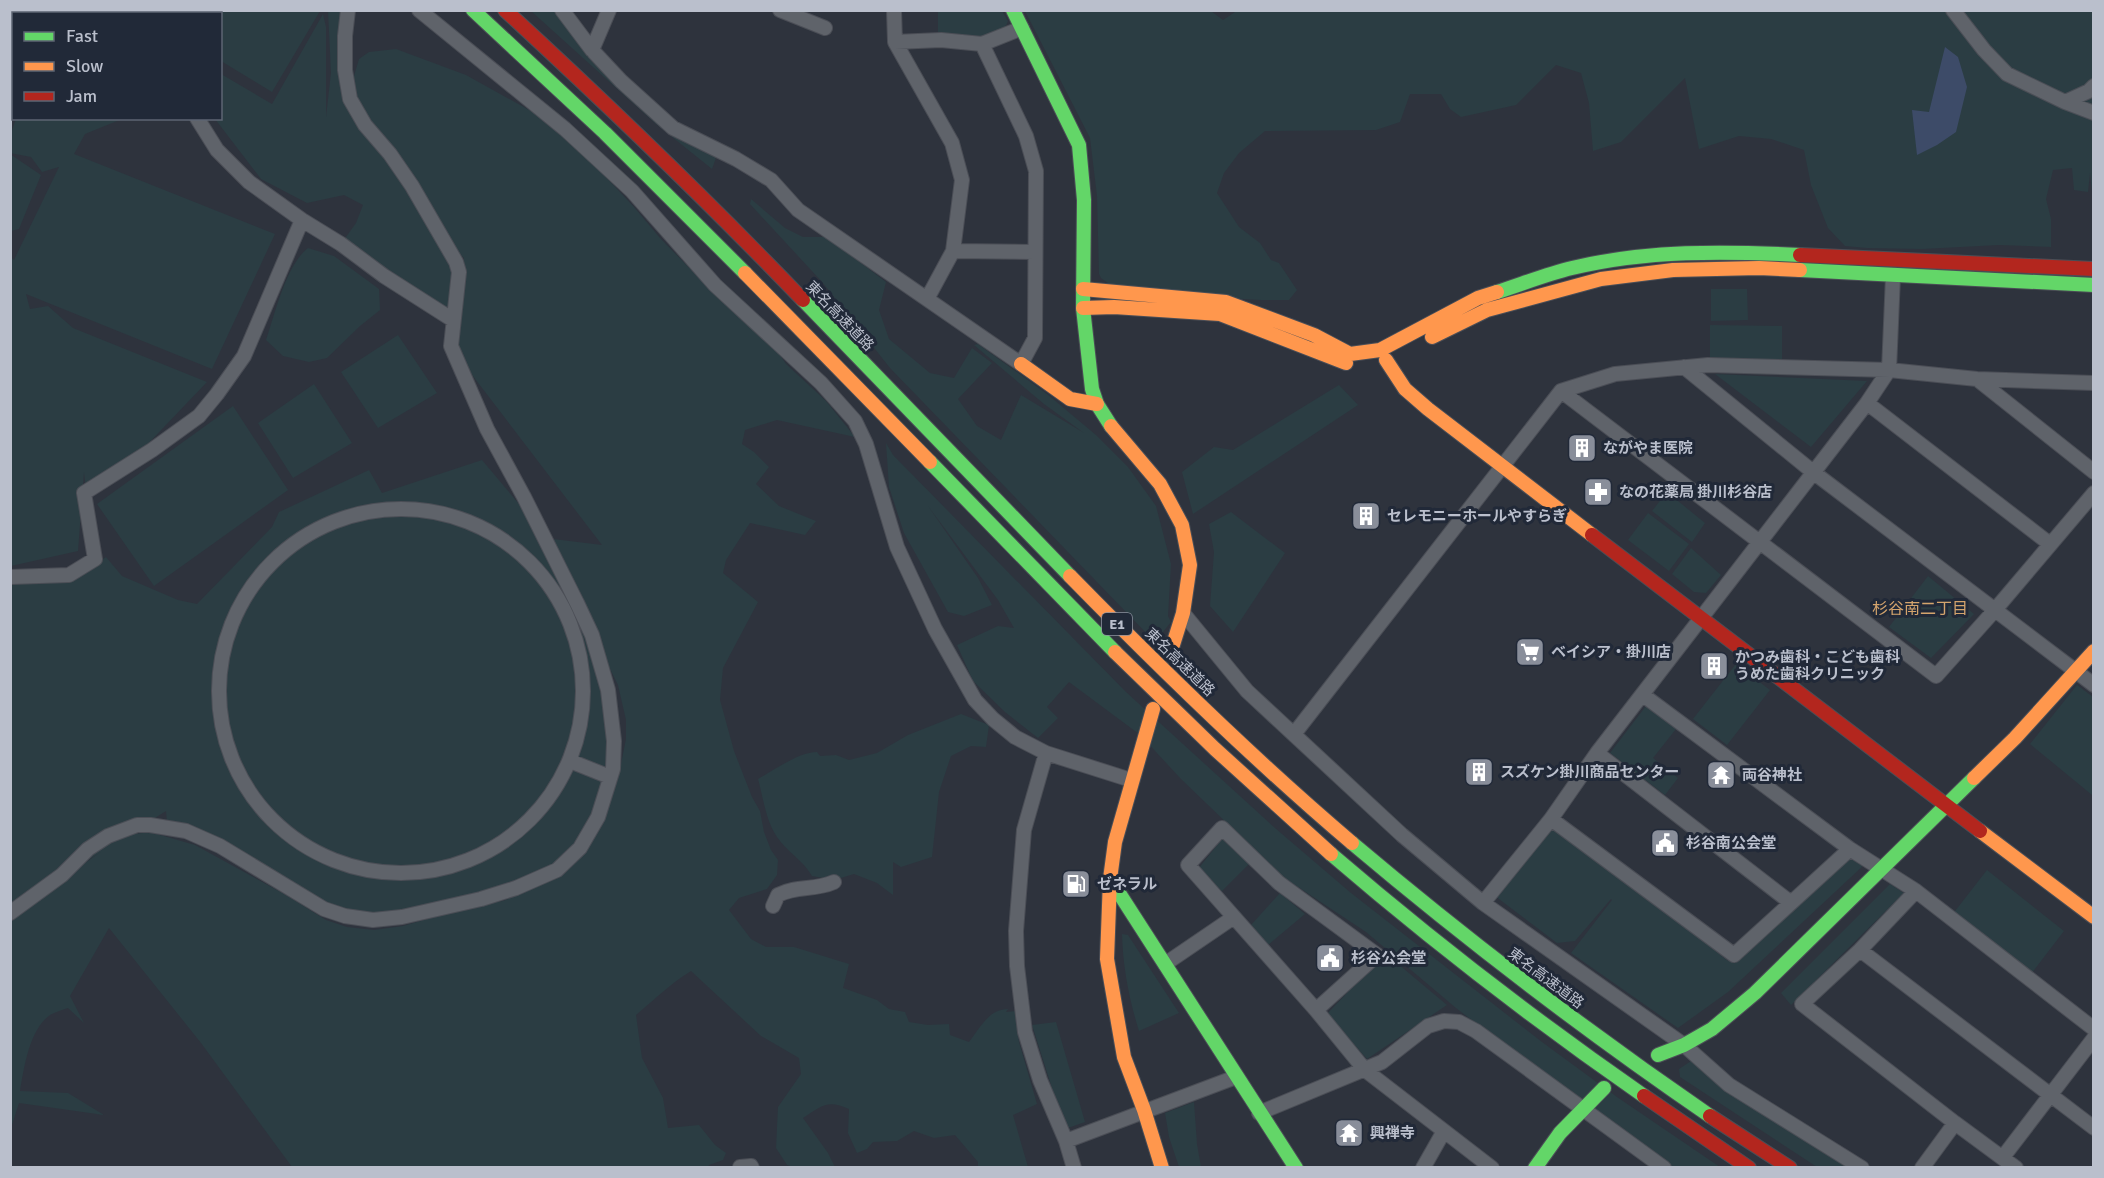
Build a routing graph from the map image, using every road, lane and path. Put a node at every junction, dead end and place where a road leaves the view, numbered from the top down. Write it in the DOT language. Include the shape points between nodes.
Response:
graph roads {
  1 [pos="348,10"];
  2 [pos="419,10"];
  3 [pos="473,10"];
  4 [pos="505,10"];
  5 [pos="562,10"];
  6 [pos="609,10"];
  7 [pos="780,10"];
  8 [pos="894,10"];
  9 [pos="1013,10"];
  10 [pos="1953,10"];
  11 [pos="825,28"];
  12 [pos="1022,28"];
  13 [pos="895,42"];
  14 [pos="982,44"];
  15 [pos="592,50"];
  16 [pos="2094,86"];
  17 [pos="2066,102"];
  18 [pos="2094,114"];
  19 [pos="198,120"];
  20 [pos="302,220"];
  21 [pos="953,251"];
  22 [pos="1035,252"];
  23 [pos="2094,269"];
  24 [pos="1893,276"];
  25 [pos="2094,285"];
  26 [pos="1083,289"];
  27 [pos="927,299"];
  28 [pos="1083,308"];
  29 [pos="453,320"];
  30 [pos="1386,360"];
  31 [pos="1021,364"];
  32 [pos="1684,368"];
  33 [pos="1889,370"];
  34 [pos="1977,379"];
  35 [pos="2094,384"];
  36 [pos="1561,391"];
  37 [pos="1867,403"];
  38 [pos="1097,404"];
  39 [pos="1501,466"];
  40 [pos="1813,472"];
  41 [pos="2094,472"];
  42 [pos="2094,493"];
  43 [pos="1759,541"];
  44 [pos="2050,544"];
  45 [pos="10,577"];
  46 [pos="1994,611"];
  47 [pos="1183,613"];
  48 [pos="1700,619"];
  49 [pos="1172,648"];
  50 [pos="2094,651"];
  51 [pos="2076,672"];
  52 [pos="2094,685"];
  53 [pos="1643,695"];
  54 [pos="1153,710"];
  55 [pos="1294,734"];
  56 [pos="1046,753"];
  57 [pos="1597,753"];
  58 [pos="575,763"];
  59 [pos="610,777"];
  60 [pos="1131,780"];
  61 [pos="1948,805"];
  62 [pos="1551,819"];
  63 [pos="1850,849"];
  64 [pos="1880,868"];
  65 [pos="1110,879"];
  66 [pos="834,882"];
  67 [pos="1916,891"];
  68 [pos="1482,903"];
  69 [pos="1790,903"];
  70 [pos="773,906"];
  71 [pos="10,914"];
  72 [pos="1233,917"];
  73 [pos="2094,917"];
  74 [pos="1860,950"];
  75 [pos="1165,964"];
  76 [pos="1316,1010"];
  77 [pos="2094,1029"];
  78 [pos="2094,1038"];
  79 [pos="1684,1045"];
  80 [pos="1658,1054"];
  81 [pos="1365,1070"];
  82 [pos="1236,1077"];
  83 [pos="1604,1088"];
  84 [pos="2051,1095"];
  85 [pos="1584,1108"];
  86 [pos="1144,1110"];
  87 [pos="1259,1113"];
  88 [pos="1955,1123"];
  89 [pos="2094,1128"];
  90 [pos="1444,1131"];
  91 [pos="1065,1141"];
  92 [pos="2003,1157"];
  93 [pos="1647,1162"];
  94 [pos="740,1167"];
  95 [pos="752,1167"];
  96 [pos="1074,1167"];
  97 [pos="1162,1167"];
  98 [pos="1296,1167"];
  99 [pos="1423,1167"];
  100 [pos="1492,1167"];
  101 [pos="1535,1167"];
  102 [pos="1664,1167"];
  103 [pos="1749,1167"];
  104 [pos="1790,1167"];
  105 [pos="1862,1167"];
  106 [pos="1922,1167"];
  107 [pos="2016,1167"];
  1 -- 29 [label="street" via="345,70 350,99 412,186 456,262 459,272"];
  2 -- 56 [label="street" via="566,129 624,184 715,285 821,383 855,421 866,444 897,547 960,674 975,700 993,719 1015,737"];
  3 -- 103 [label="main road, E1" via="640,166 1103,640 1250,782 1456,958"];
  4 -- 104 [label="main road, 東名高速道路 / E1" via="655,150 1118,626 1264,766 1357,848 1551,1003"];
  5 -- 15 [label="street"];
  6 -- 15 [label="street"];
  7 -- 11 [label="street"];
  8 -- 13 [label="street"];
  9 -- 12 [label="main road"];
  10 -- 17 [label="street" via="2007,74"];
  12 -- 14 [label="street"];
  12 -- 26 [label="main road" via="1079,146 1084,200"];
  13 -- 14 [label="street" via="941,39"];
  13 -- 21 [label="street" via="952,143 960,171"];
  14 -- 22 [label="street" via="1026,136 1035,171"];
  15 -- 27 [label="street" via="673,128 771,180 798,210"];
  16 -- 17 [label="street"];
  17 -- 18 [label="street"];
  19 -- 20 [label="street" via="218,150 249,182"];
  20 -- 29 [label="street"];
  20 -- 45 [label="street" via="244,356 217,394 199,416 84,493 95,559 69,575"];
  21 -- 22 [label="street"];
  21 -- 27 [label="street"];
  22 -- 31 [label="street" via="1035,338"];
  23 -- 26 [label="main road" via="1783,254 1647,255 1571,268 1478,298 1380,350 1350,354 1314,335 1226,302"];
  24 -- 25 [label="main road"];
  24 -- 30 [label="main road" via="1749,268 1673,270 1601,279 1487,309"];
  24 -- 33 [label="street"];
  26 -- 28 [label="main road"];
  27 -- 31 [label="street"];
  28 -- 30 [label="main road" via="1220,314 1356,366"];
  28 -- 38 [label="main road"];
  29 -- 59 [label="street" via="451,346 487,429 592,635 613,724 615,752"];
  30 -- 39 [label="main road" via="1405,389"];
  31 -- 38 [label="main road" via="1070,399"];
  32 -- 33 [label="street" via="1708,365"];
  32 -- 36 [label="street" via="1615,374"];
  32 -- 40 [label="street"];
  33 -- 34 [label="street"];
  33 -- 37 [label="street"];
  34 -- 35 [label="street"];
  34 -- 41 [label="street"];
  36 -- 39 [label="street"];
  36 -- 43 [label="street"];
  37 -- 40 [label="street"];
  37 -- 44 [label="street"];
  38 -- 47 [label="main road" via="1114,432 1160,484 1182,525 1190,565"];
  39 -- 48 [label="main road"];
  39 -- 55 [label="street"];
  40 -- 43 [label="street"];
  40 -- 46 [label="street"];
  42 -- 44 [label="street"];
  43 -- 46 [label="street" via="1936,676"];
  43 -- 48 [label="street"];
  44 -- 46 [label="street"];
  46 -- 51 [label="street"];
  47 -- 49 [label="main road"];
  47 -- 55 [label="street" via="1247,691"];
  48 -- 53 [label="street"];
  48 -- 61 [label="main road"];
  50 -- 51 [label="main road"];
  51 -- 52 [label="street"];
  51 -- 61 [label="main road"];
  53 -- 57 [label="street"];
  53 -- 63 [label="street"];
  54 -- 60 [label="main road"];
  55 -- 68 [label="street"];
  56 -- 60 [label="street"];
  56 -- 91 [label="street" via="1024,830 1017,966 1025,1032"];
  57 -- 62 [label="street"];
  57 -- 69 [label="street"];
  58 -- 58 [label="street" via="528,824 503,843 441,868 380,872 352,867 303,846 268,816 238,774 229,751 218,693 244,596 294,541 320,525 356,511 391,507 430,510 469,522 501,538 541,579 569,633 582,695"];
  58 -- 59 [label="street"];
  59 -- 71 [label="street" via="591,831 557,870 537,881 482,899 402,917 373,920 345,916 324,909 219,846 186,831 137,825 88,849"];
  60 -- 65 [label="main road"];
  61 -- 64 [label="main road"];
  61 -- 73 [label="main road"];
  62 -- 68 [label="street"];
  62 -- 69 [label="street" via="1734,955"];
  63 -- 64 [label="street"];
  63 -- 69 [label="street"];
  64 -- 67 [label="street"];
  64 -- 79 [label="main road" via="1755,993 1712,1029"];
  65 -- 75 [label="main road"];
  65 -- 86 [label="main road" via="1107,959 1124,1057"];
  66 -- 70 [label="street" via="791,888 778,895"];
  67 -- 74 [label="street"];
  67 -- 77 [label="street"];
  68 -- 79 [label="street"];
  72 -- 75 [label="street"];
  72 -- 76 [label="street"];
  72 -- 76 [label="street" via="1188,865 1222,828 1279,883 1377,955"];
  74 -- 84 [label="street"];
  74 -- 88 [label="street" via="1802,1004"];
  75 -- 82 [label="main road"];
  76 -- 81 [label="street"];
  78 -- 84 [label="street"];
  79 -- 80 [label="main road"];
  79 -- 105 [label="street" via="1729,1085"];
  81 -- 85 [label="street" via="1382,1062 1428,1026 1444,1020 1459,1022"];
  81 -- 87 [label="street"];
  81 -- 90 [label="street"];
  82 -- 86 [label="street"];
  82 -- 87 [label="main road"];
  83 -- 85 [label="main road"];
  84 -- 89 [label="street"];
  84 -- 92 [label="street"];
  85 -- 93 [label="street"];
  85 -- 101 [label="main road"];
  86 -- 91 [label="street"];
  86 -- 97 [label="main road"];
  87 -- 98 [label="main road"];
  88 -- 92 [label="street"];
  88 -- 106 [label="street"];
  90 -- 99 [label="street"];
  90 -- 100 [label="street"];
  91 -- 96 [label="street"];
  92 -- 107 [label="street"];
  93 -- 102 [label="street"];
  94 -- 95 [label="street"];
}
